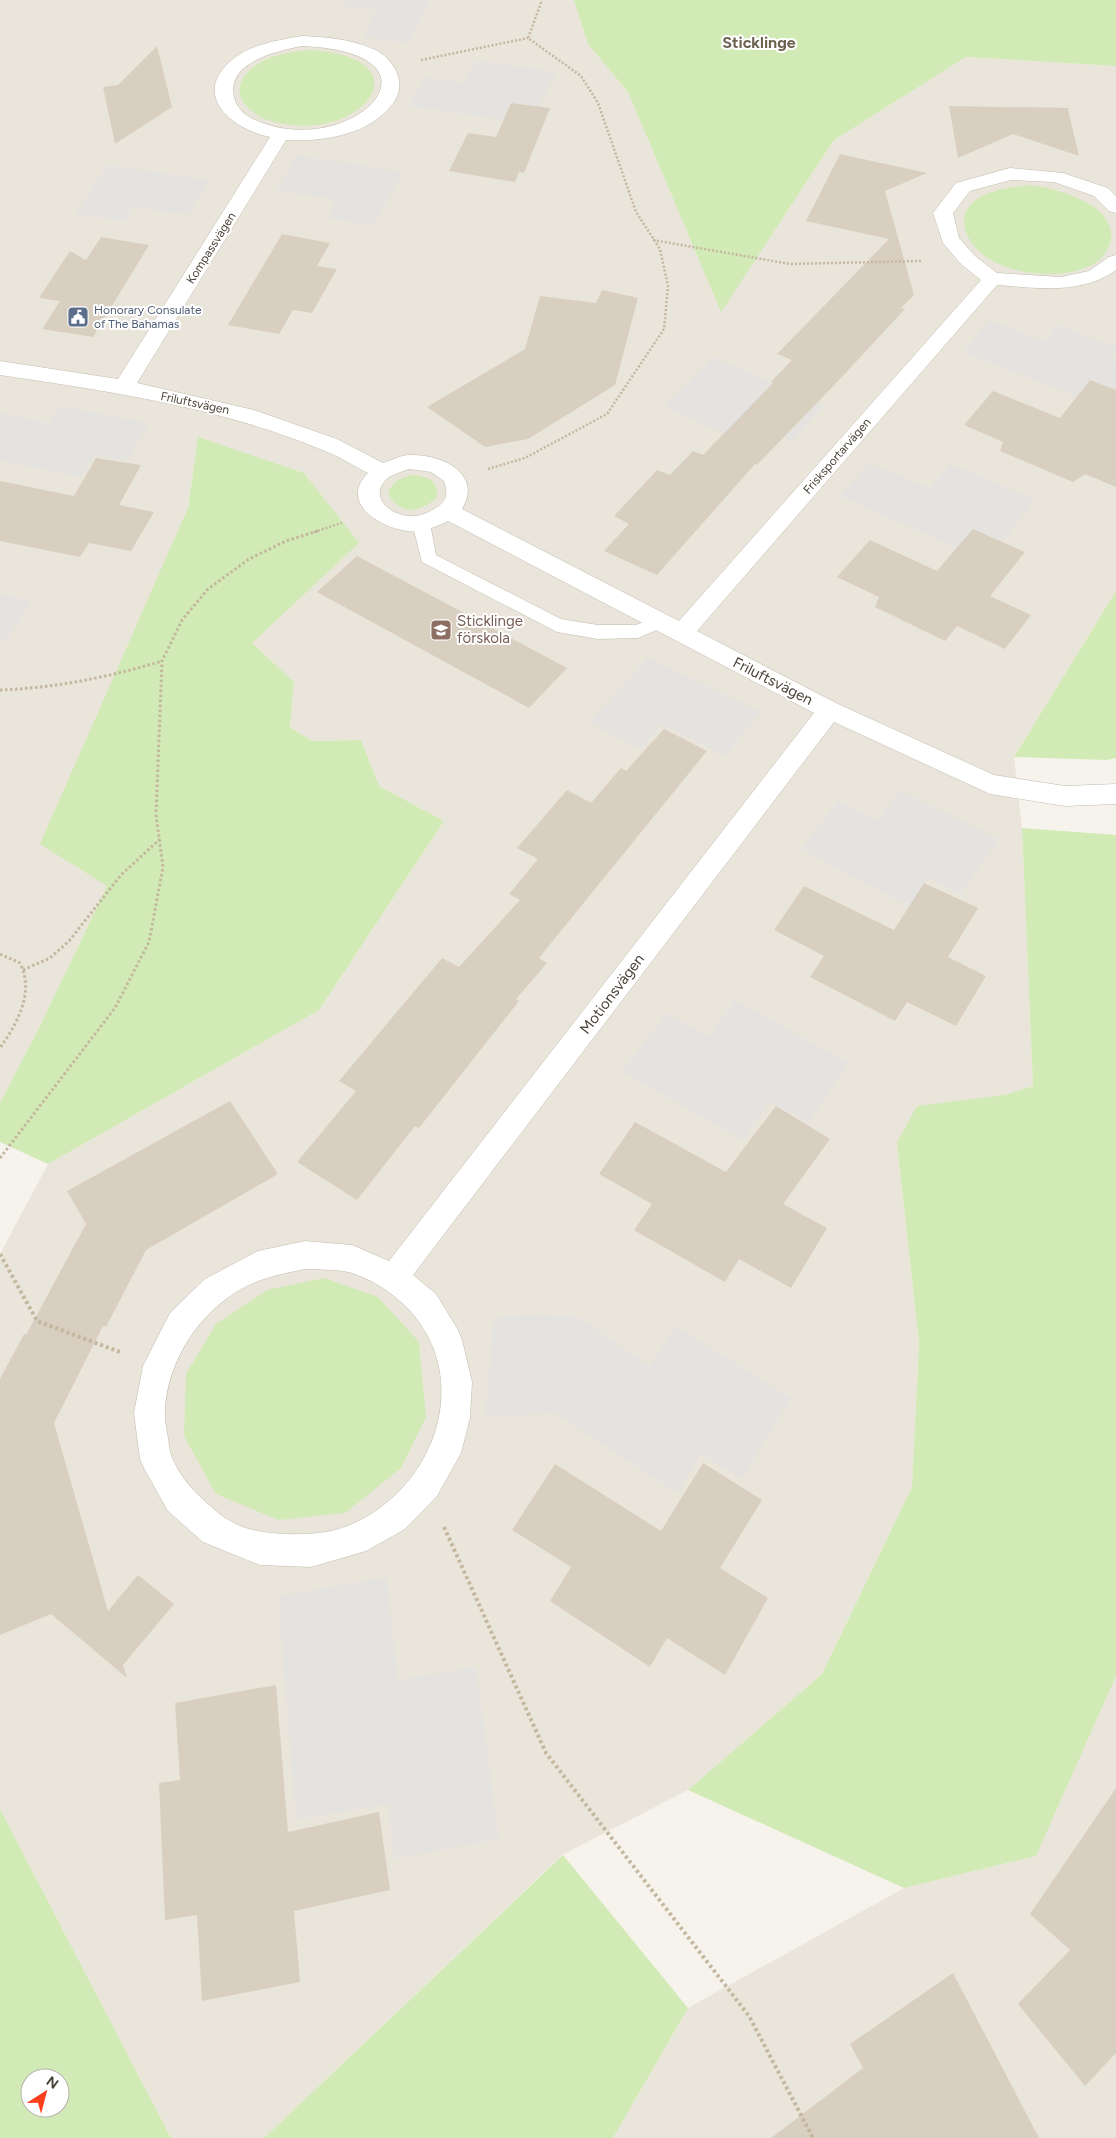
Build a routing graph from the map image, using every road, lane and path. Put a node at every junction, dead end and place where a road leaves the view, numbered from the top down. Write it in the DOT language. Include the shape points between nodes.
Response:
graph roads {
  1 [pos="542,0"];
  2 [pos="528,38"];
  3 [pos="386,68"];
  4 [pos="281,134"];
  5 [pos="1116,207"];
  6 [pos="653,240"];
  7 [pos="968,260"];
  8 [pos="1116,261"];
  9 [pos="992,279"];
  10 [pos="0,368"];
  11 [pos="124,388"];
  12 [pos="381,471"];
  13 [pos="454,479"];
  14 [pos="448,511"];
  15 [pos="376,512"];
  16 [pos="421,523"];
  17 [pos="660,621"];
  18 [pos="682,633"];
  19 [pos="162,661"];
  20 [pos="0,690"];
  21 [pos="830,710"];
  22 [pos="1116,794"];
  23 [pos="160,839"];
  24 [pos="0,954"];
  25 [pos="23,970"];
  26 [pos="0,1048"];
  27 [pos="0,1158"];
  28 [pos="0,1254"];
  29 [pos="394,1277"];
  30 [pos="158,1366"];
  31 [pos="426,1485"];
  32 [pos="813,2138"];
  1 -- 2 [label="path"];
  2 -- 3 [label="path"];
  2 -- 6 [label="path" via="581,76 598,103 636,212"];
  3 -- 4 [label="street" via="390,94 379,109 361,122 318,134"];
  3 -- 4 [label="street" via="376,58 356,48 330,42 302,41 275,46 251,56 233,69 224,84 225,100 235,115 254,127"];
  4 -- 11 [label="street, Kompassvägen"];
  5 -- 7 [label="street" via="1101,192 1056,177 1010,174 963,187 943,213 950,239"];
  6 -- 7 [label="path" via="790,264"];
  6 -- 13 [label="path" via="660,249 668,286 664,329 607,414 524,458"];
  7 -- 9 [label="street"];
  8 -- 9 [label="street" via="1095,276 1061,283"];
  9 -- 18 [label="street, Frisksportarvägen"];
  10 -- 11 [label="street, Friluftsvägen"];
  11 -- 12 [label="street, Friluftsvägen" via="247,415 330,444"];
  12 -- 13 [label="street" via="407,462 421,462 435,465"];
  12 -- 15 [label="street" via="368,487 370,505"];
  13 -- 14 [label="street" via="458,495"];
  14 -- 16 [label="street"];
  14 -- 17 [label="street, Friluftsvägen"];
  15 -- 16 [label="street" via="396,522"];
  15 -- 19 [label="path" via="286,541 249,559 208,589 182,620"];
  16 -- 17 [label="lane" via="428,558 557,625 598,632 638,631"];
  17 -- 18 [label="street, Friluftsvägen"];
  18 -- 21 [label="street, Friluftsvägen"];
  19 -- 20 [label="path" via="90,678"];
  19 -- 23 [label="path" via="156,816"];
  21 -- 22 [label="street, Friluftsvägen" via="990,784 1065,796"];
  21 -- 29 [label="street, Motionsvägen"];
  23 -- 25 [label="path" via="121,875 69,941 50,958"];
  23 -- 27 [label="path" via="163,867 149,942 115,1008"];
  24 -- 25 [label="path" via="20,962"];
  25 -- 26 [label="path" via="26,977 23,1002 14,1030"];
  28 -- 30 [label="path" via="36,1320"];
  29 -- 30 [label="street" via="352,1259 305,1256 258,1265 215,1289 181,1323"];
  29 -- 31 [label="street" via="425,1304 447,1340 457,1382 456,1418 445,1453"];
  30 -- 31 [label="street" via="149,1413 156,1459 179,1500 214,1531 260,1550 310,1552 355,1540 394,1518"];
  31 -- 32 [label="path" via="546,1754 749,2016"];
}
